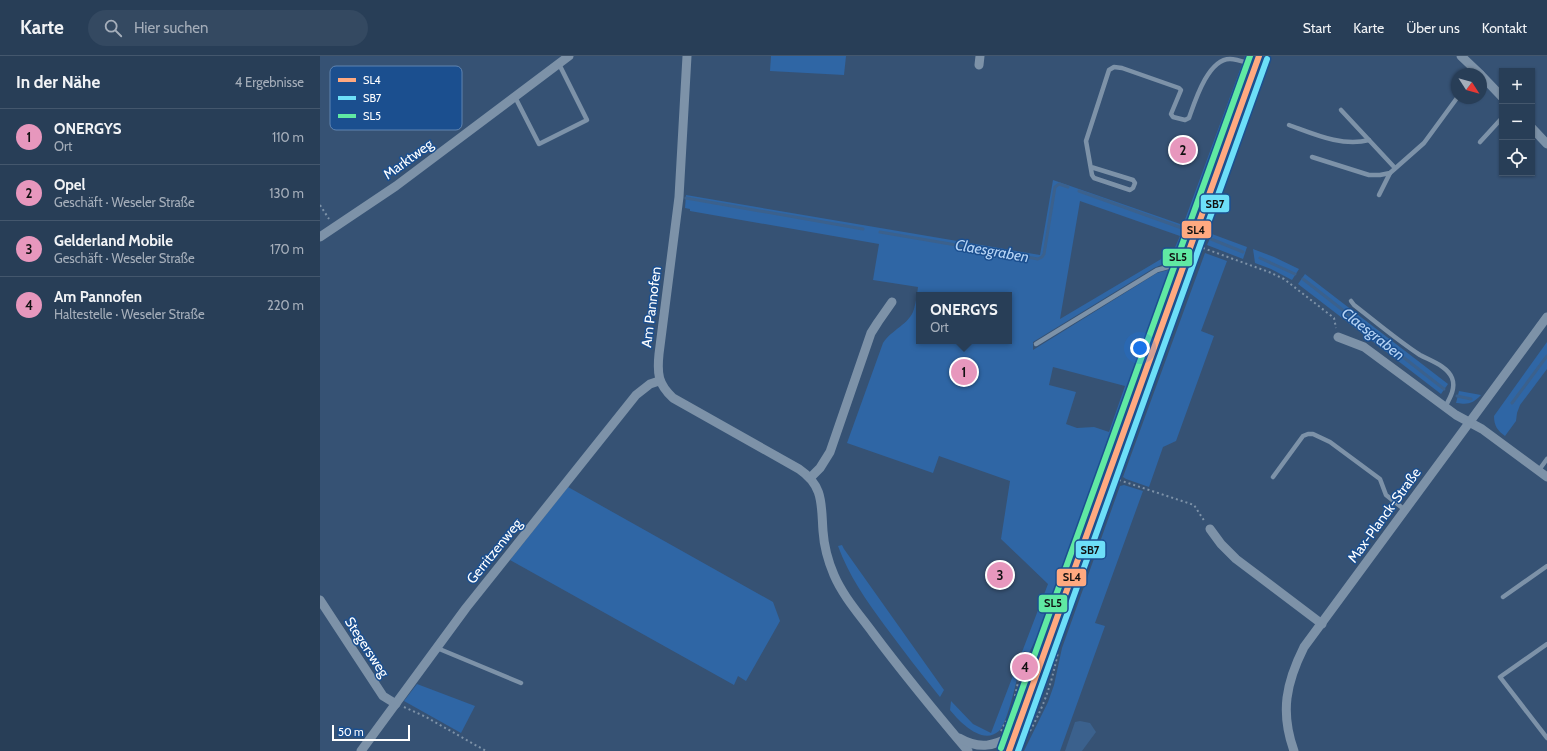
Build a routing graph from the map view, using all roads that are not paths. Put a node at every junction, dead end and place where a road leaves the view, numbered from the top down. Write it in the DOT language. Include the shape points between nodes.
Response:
graph roads {
  1 [pos="569,56"];
  2 [pos="687,56"];
  3 [pos="1462,56"];
  4 [pos="1258,61"];
  5 [pos="559,64"];
  6 [pos="1473,68"];
  7 [pos="1487,82"];
  8 [pos="1499,94"];
  9 [pos="515,97"];
  10 [pos="1453,104"];
  11 [pos="1341,110"];
  12 [pos="1499,121"];
  13 [pos="1289,125"];
  14 [pos="1535,131"];
  15 [pos="1369,140"];
  16 [pos="1480,142"];
  17 [pos="1547,144"];
  18 [pos="1312,157"];
  19 [pos="1091,167"];
  20 [pos="1395,168"];
  21 [pos="1390,173"];
  22 [pos="1378,195"];
  23 [pos="320,237"];
  24 [pos="1183,268"];
  25 [pos="1350,301"];
  26 [pos="892,302"];
  27 [pos="1547,317"];
  28 [pos="1338,336"];
  29 [pos="1036,344"];
  30 [pos="659,381"];
  31 [pos="1445,407"];
  32 [pos="1470,423"];
  33 [pos="1547,459"];
  34 [pos="1539,470"];
  35 [pos="1547,476"];
  36 [pos="1273,477"];
  37 [pos="810,478"];
  38 [pos="1405,510"];
  39 [pos="1210,529"];
  40 [pos="1547,566"];
  41 [pos="1503,598"];
  42 [pos="320,600"];
  43 [pos="1322,624"];
  44 [pos="1547,644"];
  45 [pos="437,648"];
  46 [pos="521,683"];
  47 [pos="396,704"];
  48 [pos="956,736"];
  49 [pos="1014,736"];
  50 [pos="1547,738"];
  51 [pos="361,751"];
  52 [pos="968,751"];
  53 [pos="1008,751"];
  54 [pos="1294,751"];
  1 -- 5 [label="street, Marktweg"];
  2 -- 30 [label="street, Am Pannofen" via="679,197 659,354"];
  3 -- 6 [label="street"];
  4 -- 19 [label="lane" via="1230,59 1218,64 1201,86 1189,118 1185,120 1171,114 1181,90 1179,88 1122,68 1114,67 1109,70 1086,141"];
  4 -- 24 [label="main road"];
  5 -- 9 [label="street, Marktweg"];
  5 -- 9 [label="lane" via="587,120 539,144"];
  7 -- 8 [label="street"];
  9 -- 23 [label="street, Marktweg" via="396,186"];
  10 -- 20 [label="lane" via="1424,143"];
  11 -- 15 [label="lane"];
  12 -- 16 [label="lane"];
  13 -- 15 [label="lane" via="1336,140"];
  14 -- 17 [label="street"];
  15 -- 20 [label="lane"];
  18 -- 21 [label="lane" via="1369,175"];
  19 -- 19 [label="lane" via="1094,178 1130,190 1133,188 1133,180"];
  20 -- 21 [label="lane"];
  21 -- 22 [label="lane"];
  24 -- 29 [label="lane" via="1168,267 1157,270"];
  24 -- 49 [label="main road"];
  25 -- 31 [label="lane" via="1421,355 1446,370 1454,383"];
  26 -- 37 [label="street" via="871,333 830,452"];
  27 -- 32 [label="street, Max-Planck-Straße"];
  28 -- 31 [label="street" via="1364,347"];
  30 -- 37 [label="street" via="680,403 799,469"];
  30 -- 45 [label="street, Gerritzenweg" via="650,384 636,395"];
  31 -- 32 [label="street"];
  32 -- 34 [label="street" via="1487,432"];
  32 -- 38 [label="street, Max-Planck-Straße"];
  33 -- 34 [label="lane"];
  34 -- 35 [label="street"];
  36 -- 38 [label="lane" via="1303,436 1313,434 1330,442 1380,479 1386,495"];
  37 -- 48 [label="street" via="820,494 829,562 840,588 881,644"];
  38 -- 43 [label="street, Max-Planck-Straße"];
  39 -- 43 [label="street" via="1236,559"];
  40 -- 41 [label="lane"];
  42 -- 47 [label="street, Stegersweg" via="383,696"];
  43 -- 54 [label="street, Max-Planck-Straße" via="1304,647 1293,669 1288,691 1286,713 1288,733"];
  44 -- 50 [label="lane" via="1500,677"];
  45 -- 46 [label="lane"];
  45 -- 47 [label="street, Gerritzenweg"];
  47 -- 51 [label="street, Gerritzenweg"];
  48 -- 49 [label="street" via="972,744 990,746"];
  48 -- 52 [label="street"];
  49 -- 53 [label="main road"];
}
